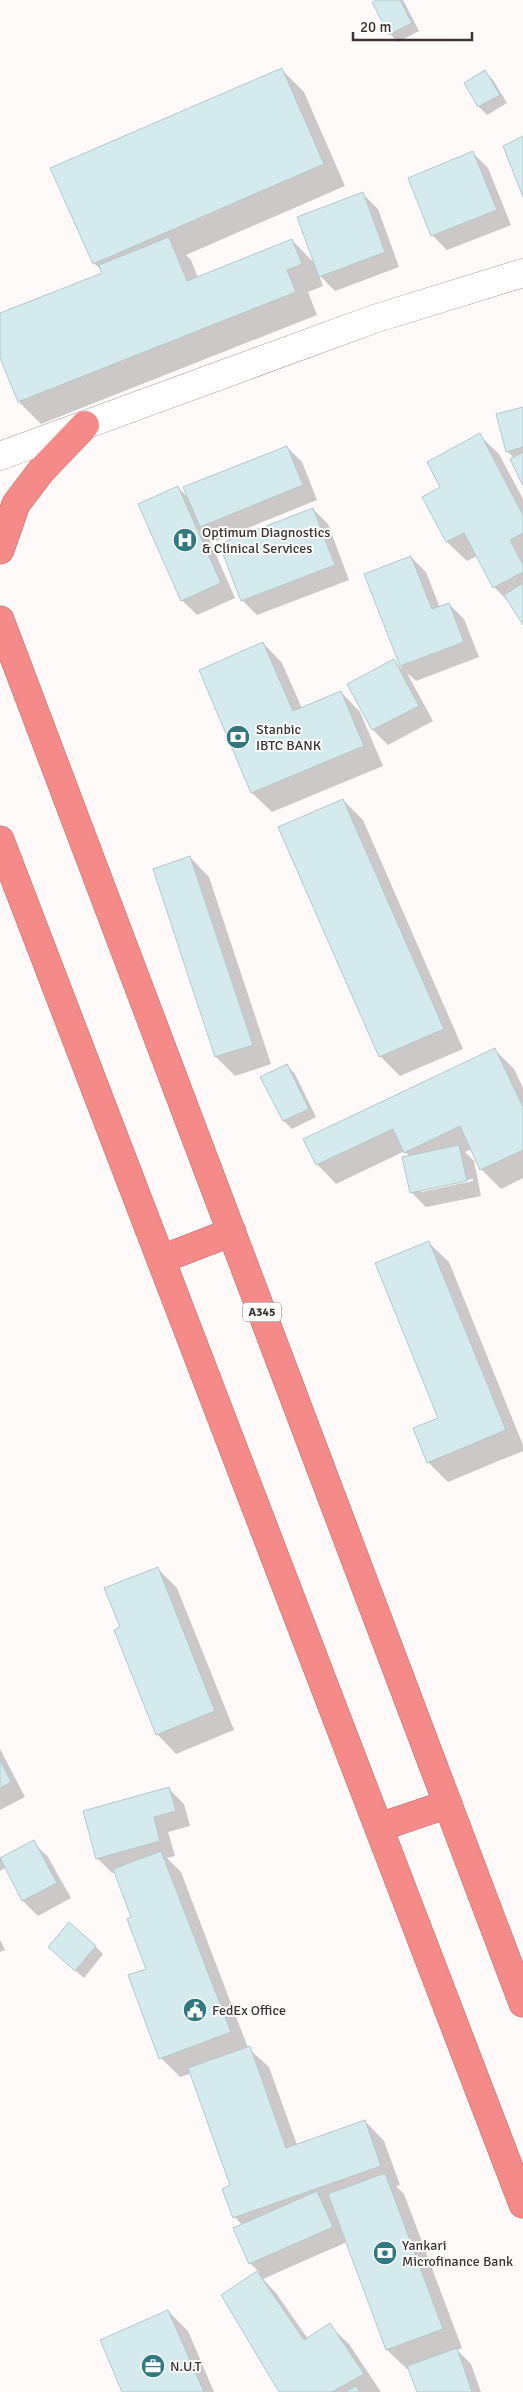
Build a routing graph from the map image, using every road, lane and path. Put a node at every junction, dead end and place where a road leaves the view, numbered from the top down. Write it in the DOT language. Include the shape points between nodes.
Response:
graph roads {
  1 [pos="523,273"];
  2 [pos="85,425"];
  3 [pos="0,456"];
  4 [pos="0,550"];
  5 [pos="0,620"];
  6 [pos="0,840"];
  7 [pos="232,1232"];
  8 [pos="162,1259"];
  9 [pos="448,1804"];
  10 [pos="380,1827"];
  11 [pos="523,2003"];
  12 [pos="514,2151"];
  13 [pos="523,2204"];
  1 -- 2 [label="street" via="374,320"];
  2 -- 3 [label="street"];
  2 -- 4 [label="highway" via="41,471 16,504"];
  5 -- 7 [label="highway, A345"];
  6 -- 8 [label="highway"];
  7 -- 8 [label="highway"];
  7 -- 9 [label="highway, A345"];
  8 -- 10 [label="highway"];
  9 -- 10 [label="highway"];
  9 -- 11 [label="highway, A345"];
  10 -- 12 [label="highway"];
  12 -- 13 [label="highway"];
}
